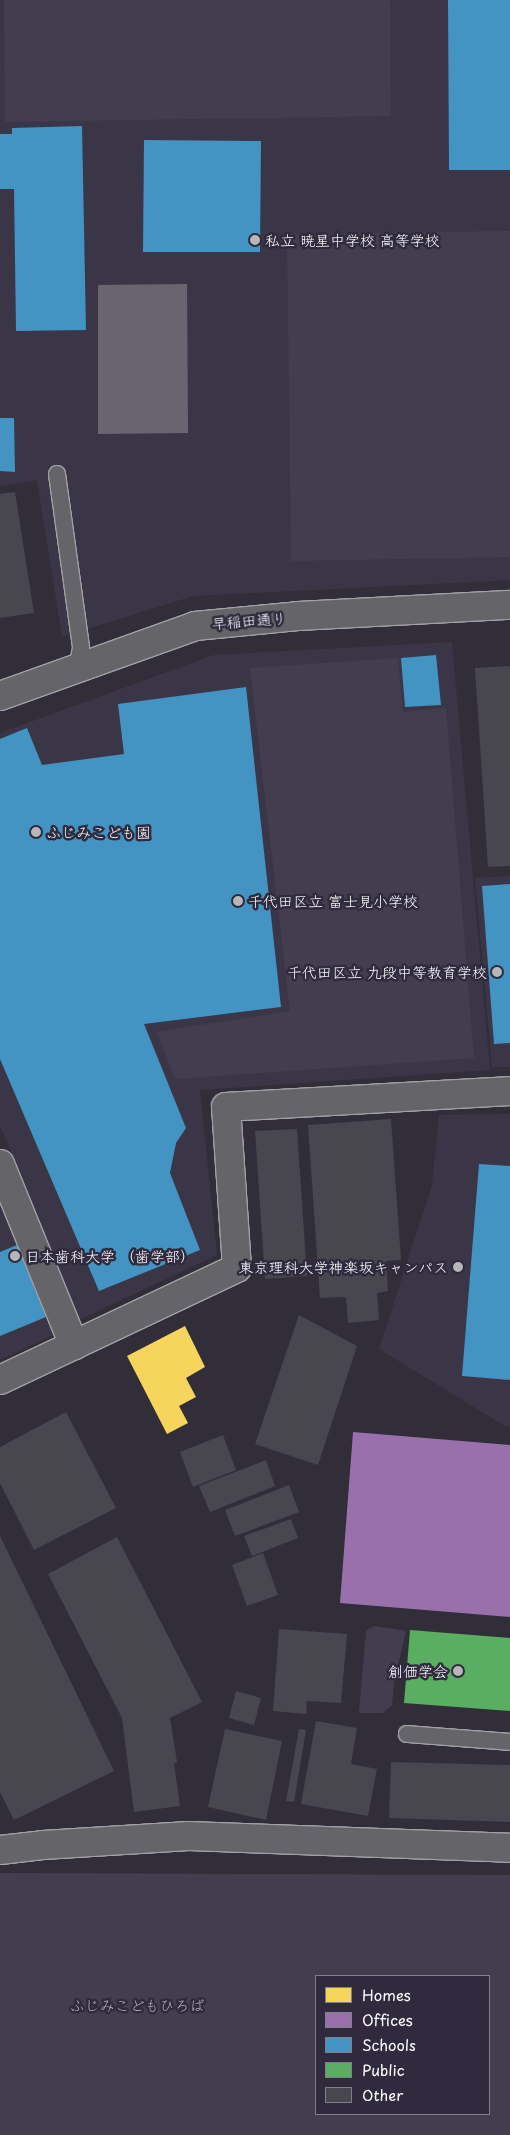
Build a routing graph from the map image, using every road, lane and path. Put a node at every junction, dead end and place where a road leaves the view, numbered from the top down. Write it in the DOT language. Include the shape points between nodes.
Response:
graph roads {
  1 [pos="57,474"];
  2 [pos="510,605"];
  3 [pos="77,669"];
  4 [pos="0,696"];
  5 [pos="510,1092"];
  6 [pos="0,1164"];
  7 [pos="74,1345"];
  8 [pos="0,1380"];
  9 [pos="407,1734"];
  10 [pos="510,1742"];
  11 [pos="510,1848"];
  12 [pos="0,1850"];
  1 -- 3 [label="lane" via="81,648"];
  2 -- 3 [label="street, 早稲田通り" via="298,616 195,626"];
  3 -- 4 [label="street, 早稲田通り"];
  5 -- 7 [label="street" via="226,1107 237,1268"];
  6 -- 7 [label="street"];
  7 -- 8 [label="street"];
  9 -- 10 [label="lane"];
  11 -- 12 [label="street" via="189,1836"];
}
